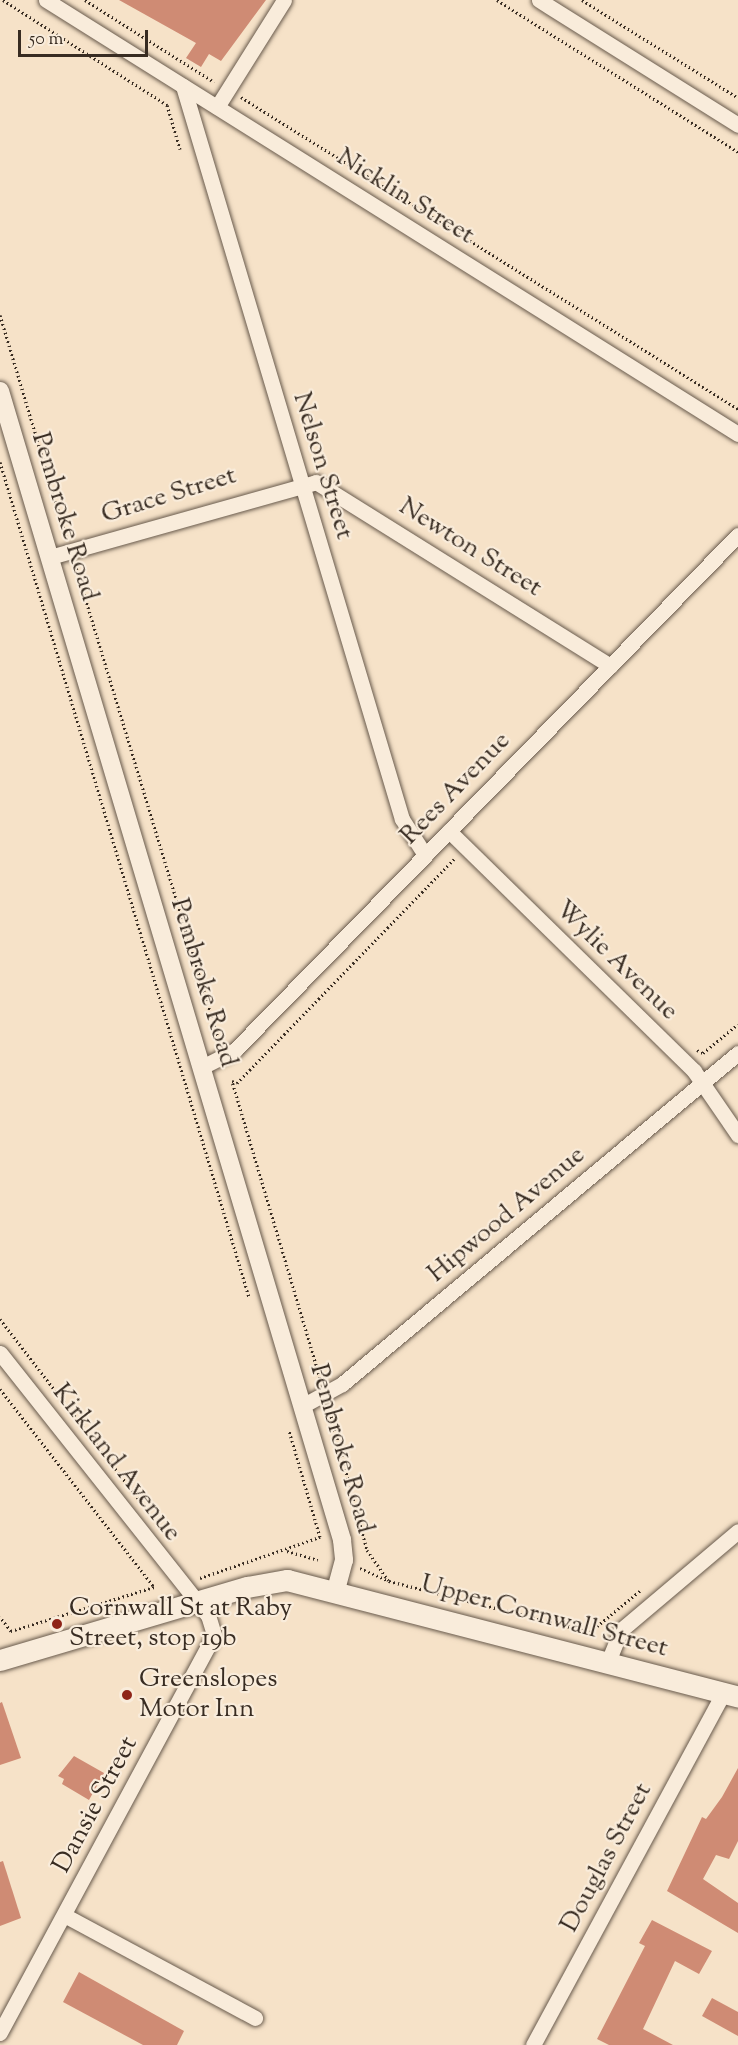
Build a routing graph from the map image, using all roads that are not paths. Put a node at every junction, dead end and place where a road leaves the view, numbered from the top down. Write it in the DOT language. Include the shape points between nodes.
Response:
graph roads {
  1 [pos="46,0"];
  2 [pos="284,0"];
  3 [pos="539,0"];
  4 [pos="183,86"];
  5 [pos="217,107"];
  6 [pos="738,125"];
  7 [pos="0,391"];
  8 [pos="738,434"];
  9 [pos="302,482"];
  10 [pos="738,535"];
  11 [pos="50,557"];
  12 [pos="610,666"];
  13 [pos="449,831"];
  14 [pos="425,855"];
  15 [pos="738,1053"];
  16 [pos="202,1067"];
  17 [pos="704,1081"];
  18 [pos="738,1135"];
  19 [pos="0,1353"];
  20 [pos="302,1406"];
  21 [pos="738,1531"];
  22 [pos="336,1590"];
  23 [pos="195,1602"];
  24 [pos="1,1659"];
  25 [pos="608,1662"];
  26 [pos="731,1695"];
  27 [pos="64,1915"];
  28 [pos="255,2018"];
  29 [pos="0,2033"];
  30 [pos="533,2045"];
  1 -- 4 [label="street, Nicklin Street"];
  2 -- 5 [label="street"];
  3 -- 6 [label="street"];
  4 -- 5 [label="street, Nicklin Street"];
  4 -- 9 [label="street, Nelson Street"];
  5 -- 8 [label="street, Nicklin Street"];
  7 -- 11 [label="street, Pembroke Road"];
  9 -- 11 [label="street, Grace Street"];
  9 -- 12 [label="street, Newton Street" via="323,485"];
  9 -- 14 [label="street, Nelson Street" via="405,826"];
  10 -- 12 [label="street, Rees Avenue"];
  11 -- 16 [label="street, Pembroke Road"];
  12 -- 13 [label="street, Rees Avenue"];
  13 -- 14 [label="street, Rees Avenue"];
  13 -- 17 [label="street, Wylie Avenue"];
  14 -- 16 [label="street, Rees Avenue" via="235,1050"];
  15 -- 17 [label="street, Hipwood Avenue"];
  16 -- 20 [label="street, Pembroke Road"];
  17 -- 18 [label="street, Wylie Avenue"];
  17 -- 20 [label="street, Hipwood Avenue" via="342,1384"];
  19 -- 23 [label="street, Kirkland Avenue"];
  20 -- 22 [label="street, Pembroke Road" via="344,1549"];
  21 -- 25 [label="street" via="621,1630"];
  22 -- 23 [label="main road, Upper Cornwall Street" via="276,1581"];
  22 -- 25 [label="main road, Upper Cornwall Street"];
  23 -- 24 [label="main road, Upper Cornwall Street"];
  23 -- 27 [label="street, Dansie Street" via="208,1615 214,1635"];
  25 -- 26 [label="main road, Upper Cornwall Street"];
  26 -- 30 [label="street, Douglas Street"];
  27 -- 28 [label="street"];
  27 -- 29 [label="street, Dansie Street"];
}
